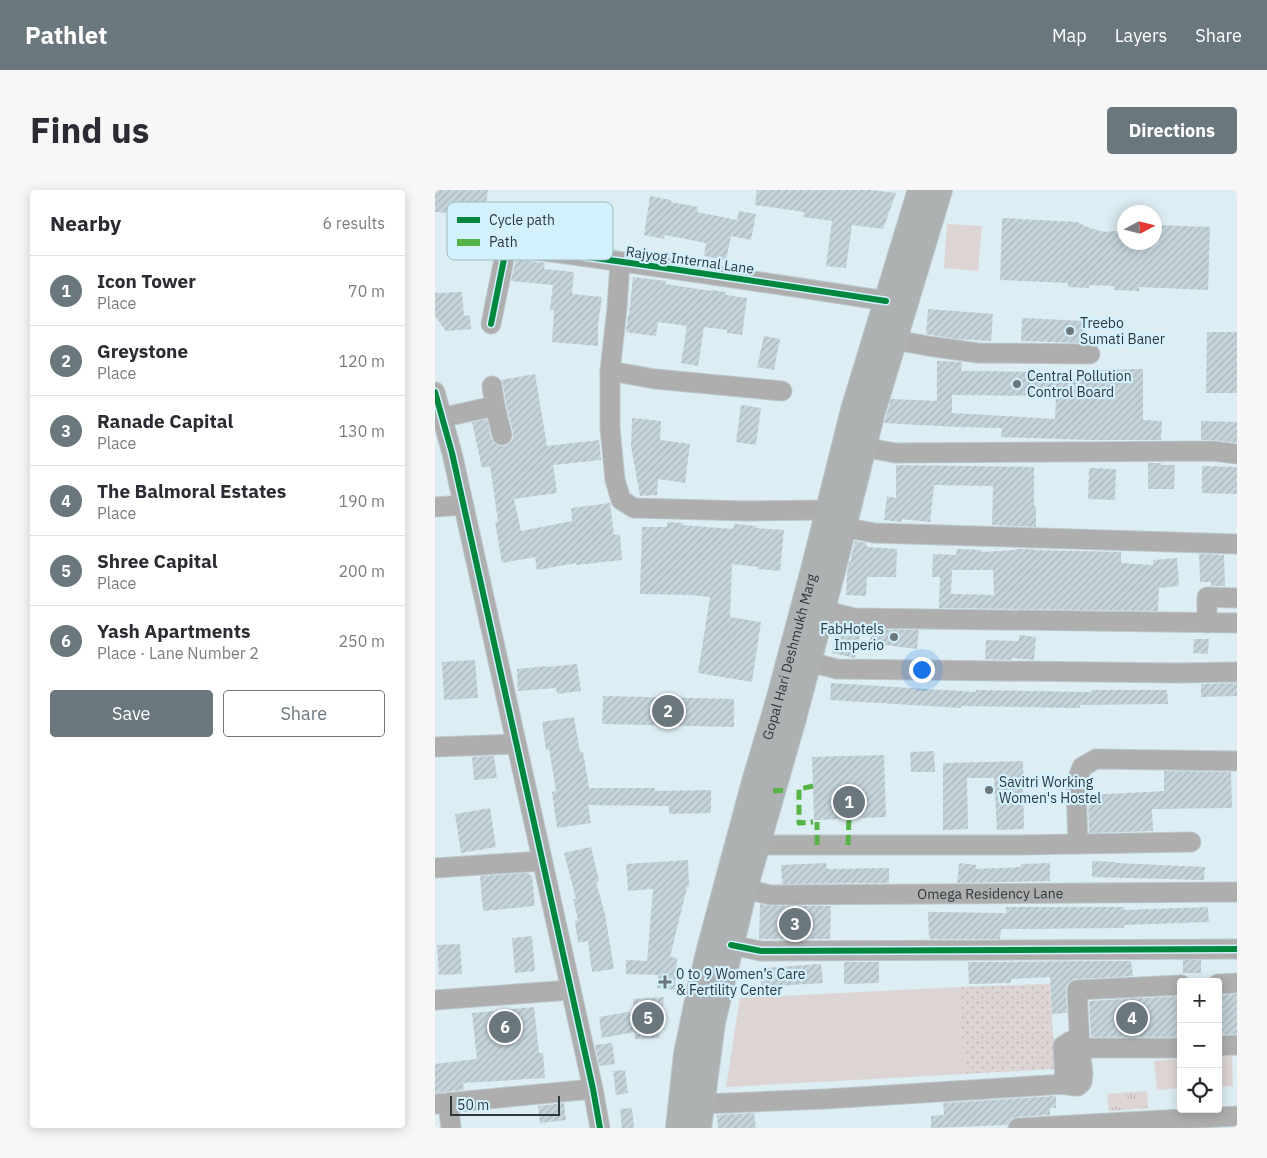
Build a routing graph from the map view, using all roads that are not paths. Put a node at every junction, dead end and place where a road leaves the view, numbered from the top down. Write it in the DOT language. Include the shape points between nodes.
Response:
graph roads {
  1 [pos="920,190"];
  2 [pos="940,190"];
  3 [pos="505,260"];
  4 [pos="606,260"];
  5 [pos="620,262"];
  6 [pos="886,300"];
  7 [pos="491,324"];
  8 [pos="895,340"];
  9 [pos="1090,354"];
  10 [pos="610,371"];
  11 [pos="493,386"];
  12 [pos="782,391"];
  13 [pos="435,392"];
  14 [pos="495,406"];
  15 [pos="438,418"];
  16 [pos="502,435"];
  17 [pos="863,447"];
  18 [pos="1237,454"];
  19 [pos="463,505"];
  20 [pos="435,507"];
  21 [pos="827,510"];
  22 [pos="843,527"];
  23 [pos="1237,544"];
  24 [pos="1237,598"];
  25 [pos="822,610"];
  26 [pos="1207,622"];
  27 [pos="1237,623"];
  28 [pos="809,662"];
  29 [pos="1237,672"];
  30 [pos="516,744"];
  31 [pos="435,746"];
  32 [pos="1237,761"];
  33 [pos="1191,842"];
  34 [pos="1078,844"];
  35 [pos="757,845"];
  36 [pos="542,860"];
  37 [pos="435,868"];
  38 [pos="745,889"];
  39 [pos="1237,892"];
  40 [pos="731,945"];
  41 [pos="1237,949"];
  42 [pos="1237,983"];
  43 [pos="1222,984"];
  44 [pos="1177,985"];
  45 [pos="571,990"];
  46 [pos="435,1000"];
  47 [pos="1237,1045"];
  48 [pos="1222,1046"];
  49 [pos="1080,1048"];
  50 [pos="1177,1048"];
  51 [pos="593,1089"];
  52 [pos="442,1104"];
  53 [pos="702,1104"];
  54 [pos="1237,1116"];
  55 [pos="451,1128"];
  56 [pos="600,1128"];
  57 [pos="678,1128"];
  58 [pos="699,1128"];
  59 [pos="1018,1128"];
  1 -- 6 [label="main road, Gopal Hari Deshmukh Marg"];
  2 -- 8 [label="main road, Gopal Hari Deshmukh Marg"];
  3 -- 7 [label="street, Rajyog Internal Lane"];
  4 -- 5 [label="street, Rajyog Internal Lane"];
  5 -- 6 [label="street, Rajyog Internal Lane"];
  5 -- 10 [label="street, Rajyog Internal Lane"];
  6 -- 21 [label="main road, Gopal Hari Deshmukh Marg"];
  8 -- 9 [label="street" via="978,353"];
  8 -- 17 [label="main road, Gopal Hari Deshmukh Marg"];
  10 -- 12 [label="street"];
  10 -- 21 [label="street, Rajyog Internal Lane" via="610,428 615,480 621,500 634,508 746,512"];
  11 -- 14 [label="street"];
  13 -- 15 [label="street"];
  14 -- 15 [label="street"];
  14 -- 16 [label="street"];
  15 -- 19 [label="street" via="452,453"];
  17 -- 18 [label="street" via="895,453 1213,451"];
  17 -- 22 [label="main road, Gopal Hari Deshmukh Marg"];
  19 -- 20 [label="street"];
  19 -- 30 [label="street"];
  21 -- 57 [label="main road, Gopal Hari Deshmukh Marg" via="700,986 686,1054"];
  22 -- 23 [label="street" via="874,533"];
  22 -- 25 [label="main road, Gopal Hari Deshmukh Marg"];
  24 -- 26 [label="street" via="1207,597"];
  25 -- 26 [label="street" via="854,618"];
  25 -- 28 [label="main road, Gopal Hari Deshmukh Marg"];
  26 -- 27 [label="street"];
  28 -- 29 [label="street" via="837,669"];
  28 -- 35 [label="main road, Gopal Hari Deshmukh Marg"];
  30 -- 31 [label="street"];
  30 -- 36 [label="street"];
  32 -- 34 [label="street" via="1096,759 1082,767 1076,784"];
  33 -- 34 [label="street"];
  34 -- 35 [label="street"];
  35 -- 38 [label="main road, Gopal Hari Deshmukh Marg"];
  36 -- 37 [label="street"];
  36 -- 45 [label="street"];
  38 -- 39 [label="street, Omega Residency Lane" via="771,895"];
  38 -- 40 [label="main road, Gopal Hari Deshmukh Marg"];
  40 -- 41 [label="street" via="761,951"];
  40 -- 53 [label="main road, Gopal Hari Deshmukh Marg" via="713,1022"];
  42 -- 43 [label="street"];
  44 -- 49 [label="street" via="1077,990"];
  45 -- 46 [label="street"];
  45 -- 51 [label="street"];
  47 -- 48 [label="street"];
  49 -- 50 [label="street"];
  49 -- 53 [label="street" via="1083,1074 1078,1086 1066,1084"];
  51 -- 52 [label="street"];
  51 -- 56 [label="street"];
  52 -- 55 [label="street"];
  53 -- 58 [label="main road, Gopal Hari Deshmukh Marg"];
  54 -- 59 [label="street"];
}
